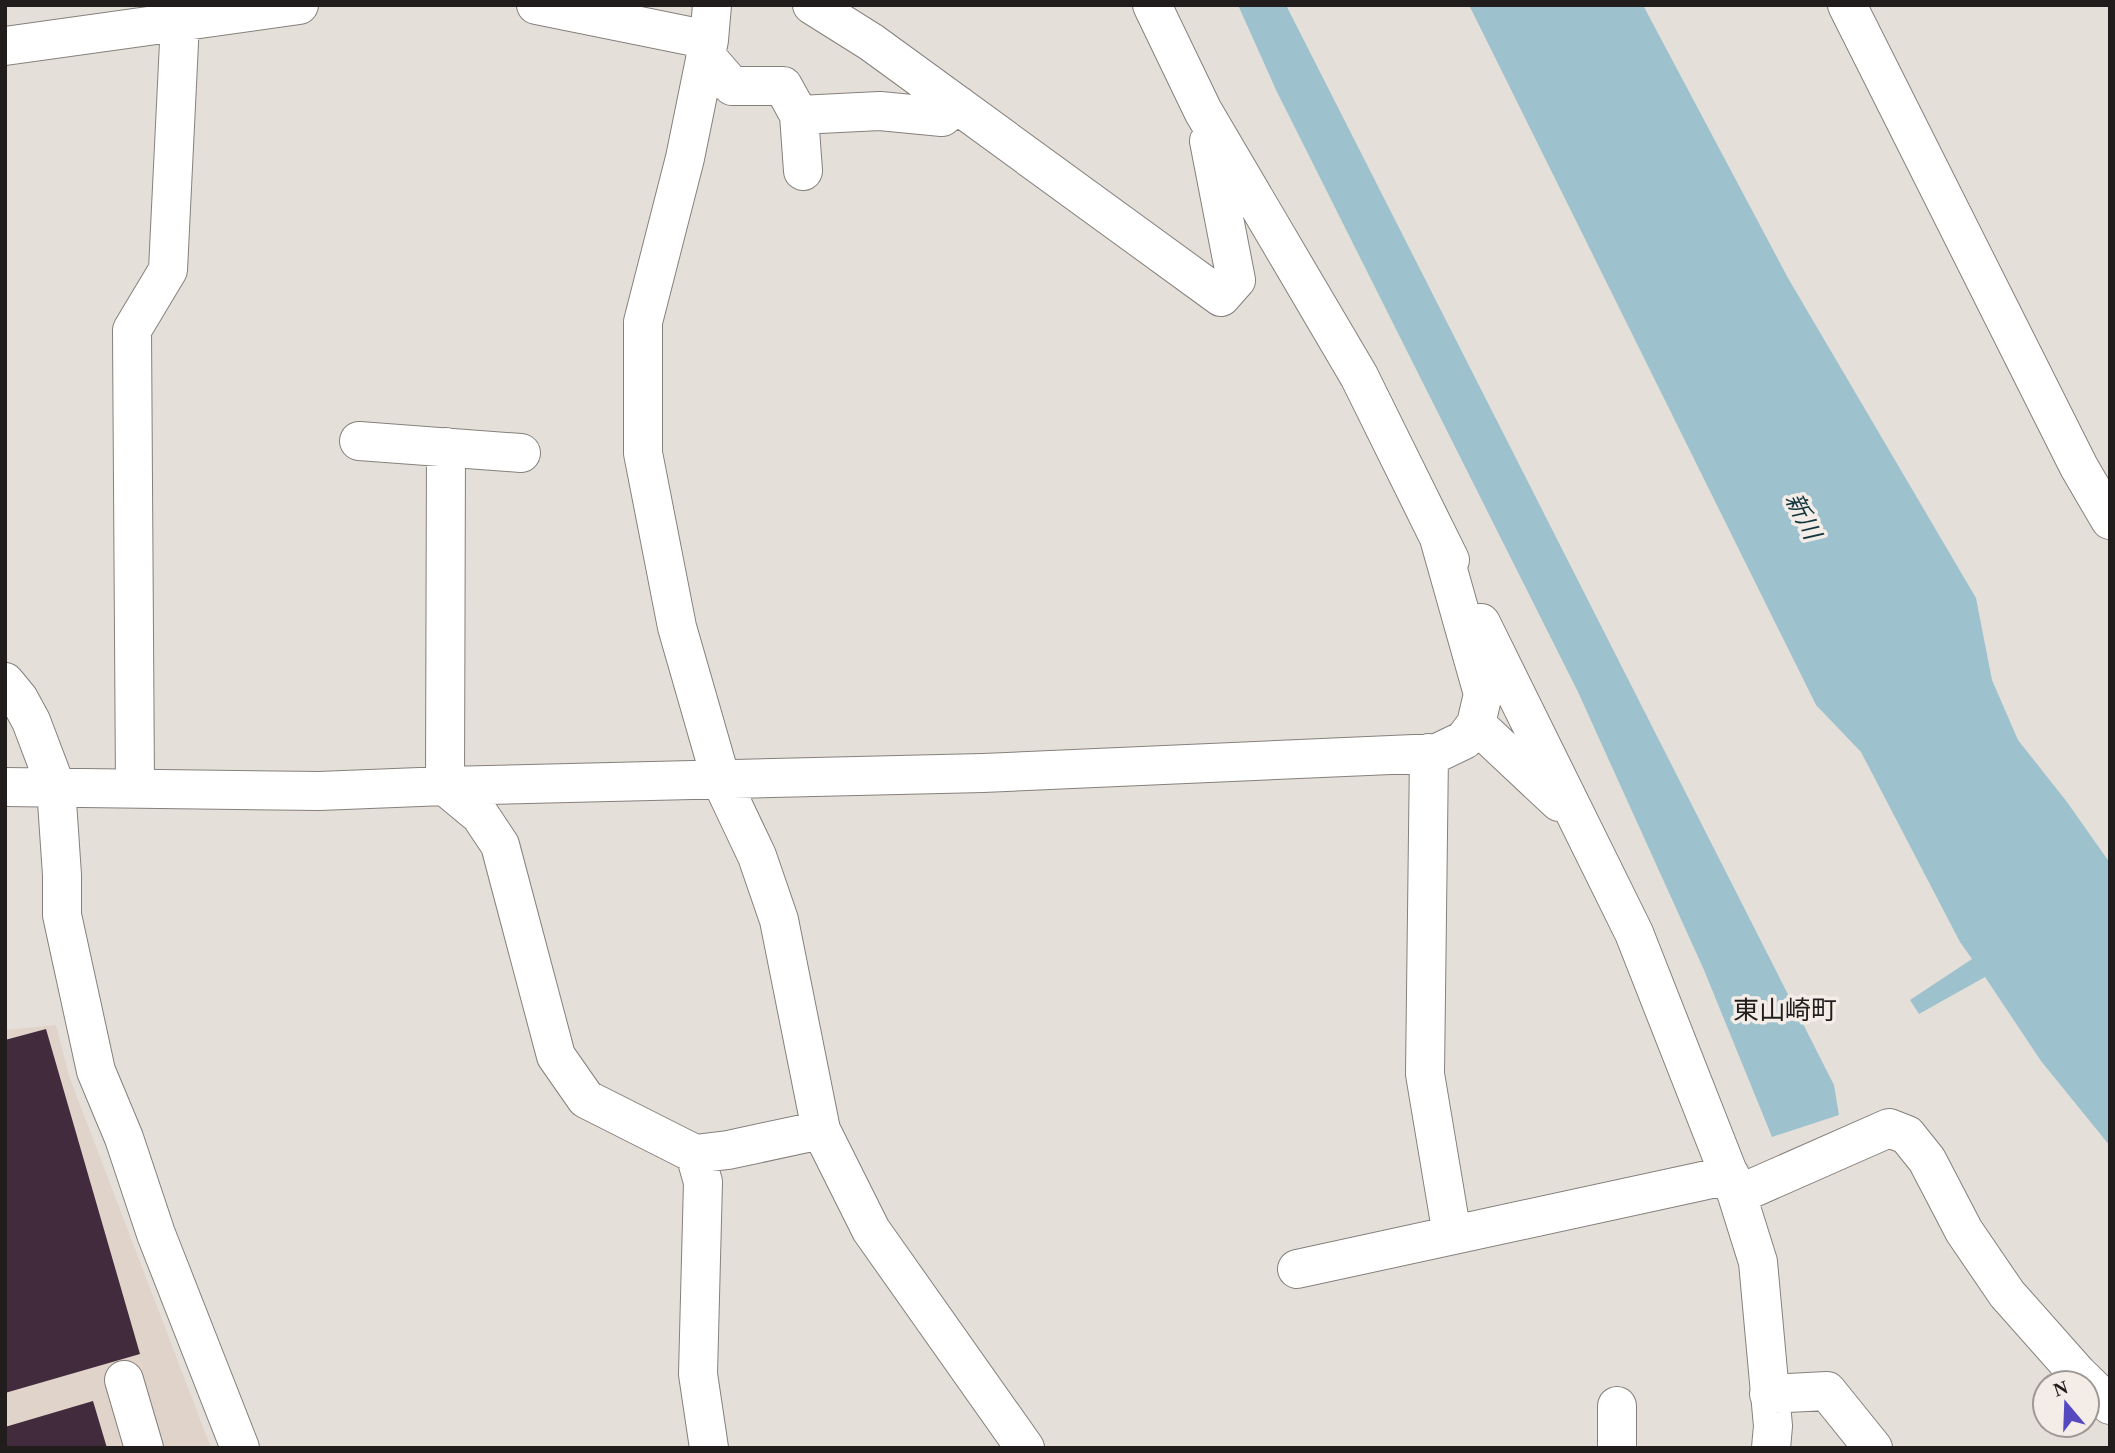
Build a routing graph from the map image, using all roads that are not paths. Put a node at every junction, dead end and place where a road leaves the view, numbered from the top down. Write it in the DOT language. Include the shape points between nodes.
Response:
graph roads {
  1 [pos="299,5"];
  2 [pos="536,5"];
  3 [pos="812,5"];
  4 [pos="1152,5"];
  5 [pos="1847,5"];
  6 [pos="180,22"];
  7 [pos="709,34"];
  8 [pos="5,47"];
  9 [pos="958,106"];
  10 [pos="1203,111"];
  11 [pos="799,115"];
  12 [pos="803,171"];
  13 [pos="359,441"];
  14 [pos="446,447"];
  15 [pos="521,453"];
  16 [pos="2110,520"];
  17 [pos="1439,538"];
  18 [pos="5,682"];
  19 [pos="1476,724"];
  20 [pos="1429,753"];
  21 [pos="721,780"];
  22 [pos="444,786"];
  23 [pos="5,787"];
  24 [pos="55,787"];
  25 [pos="135,788"];
  26 [pos="1577,819"];
  27 [pos="821,1130"];
  28 [pos="695,1154"];
  29 [pos="1734,1185"];
  30 [pos="1452,1235"];
  31 [pos="1297,1269"];
  32 [pos="124,1380"];
  33 [pos="1769,1394"];
  34 [pos="2110,1405"];
  35 [pos="1618,1406"];
  36 [pos="144,1448"];
  37 [pos="240,1448"];
  38 [pos="709,1448"];
  39 [pos="1025,1448"];
  40 [pos="1617,1448"];
  41 [pos="1771,1448"];
  42 [pos="1873,1448"];
  1 -- 6 [label="street"];
  2 -- 7 [label="street"];
  3 -- 9 [label="street"];
  4 -- 10 [label="street"];
  5 -- 16 [label="street" via="2079,467"];
  6 -- 8 [label="street"];
  6 -- 25 [label="street" via="169,270 132,330"];
  7 -- 11 [label="street" via="732,86 783,86"];
  7 -- 21 [label="street" via="685,158 643,322 643,453 677,627"];
  9 -- 10 [label="street" via="1221,297 1236,280"];
  9 -- 11 [label="street" via="942,117 880,111"];
  10 -- 17 [label="street" via="1359,376"];
  11 -- 12 [label="street"];
  13 -- 14 [label="street"];
  14 -- 15 [label="street"];
  14 -- 22 [label="street"];
  17 -- 19 [label="street" via="1483,694"];
  17 -- 26 [label="street"];
  18 -- 24 [label="street" via="31,721"];
  19 -- 20 [label="street" via="1464,740"];
  19 -- 26 [label="street"];
  20 -- 21 [label="street"];
  20 -- 30 [label="street" via="1425,1073"];
  21 -- 22 [label="street"];
  21 -- 27 [label="street" via="757,856 779,920"];
  22 -- 25 [label="street" via="319,791"];
  22 -- 28 [label="street" via="480,815 500,845 556,1056 586,1099"];
  23 -- 24 [label="street"];
  24 -- 25 [label="street"];
  24 -- 37 [label="street" via="62,915 96,1071"];
  26 -- 29 [label="street" via="1634,933"];
  27 -- 28 [label="street"];
  27 -- 39 [label="street" via="872,1230"];
  28 -- 38 [label="street" via="703,1182 698,1374"];
  29 -- 30 [label="street"];
  29 -- 33 [label="street" via="1758,1262"];
  29 -- 34 [label="street" via="1889,1128 1907,1135 1927,1160 1964,1231 2007,1294"];
  30 -- 31 [label="street"];
  32 -- 36 [label="street"];
  33 -- 41 [label="street"];
  33 -- 42 [label="street" via="1827,1391"];
  35 -- 40 [label="street"];
}
